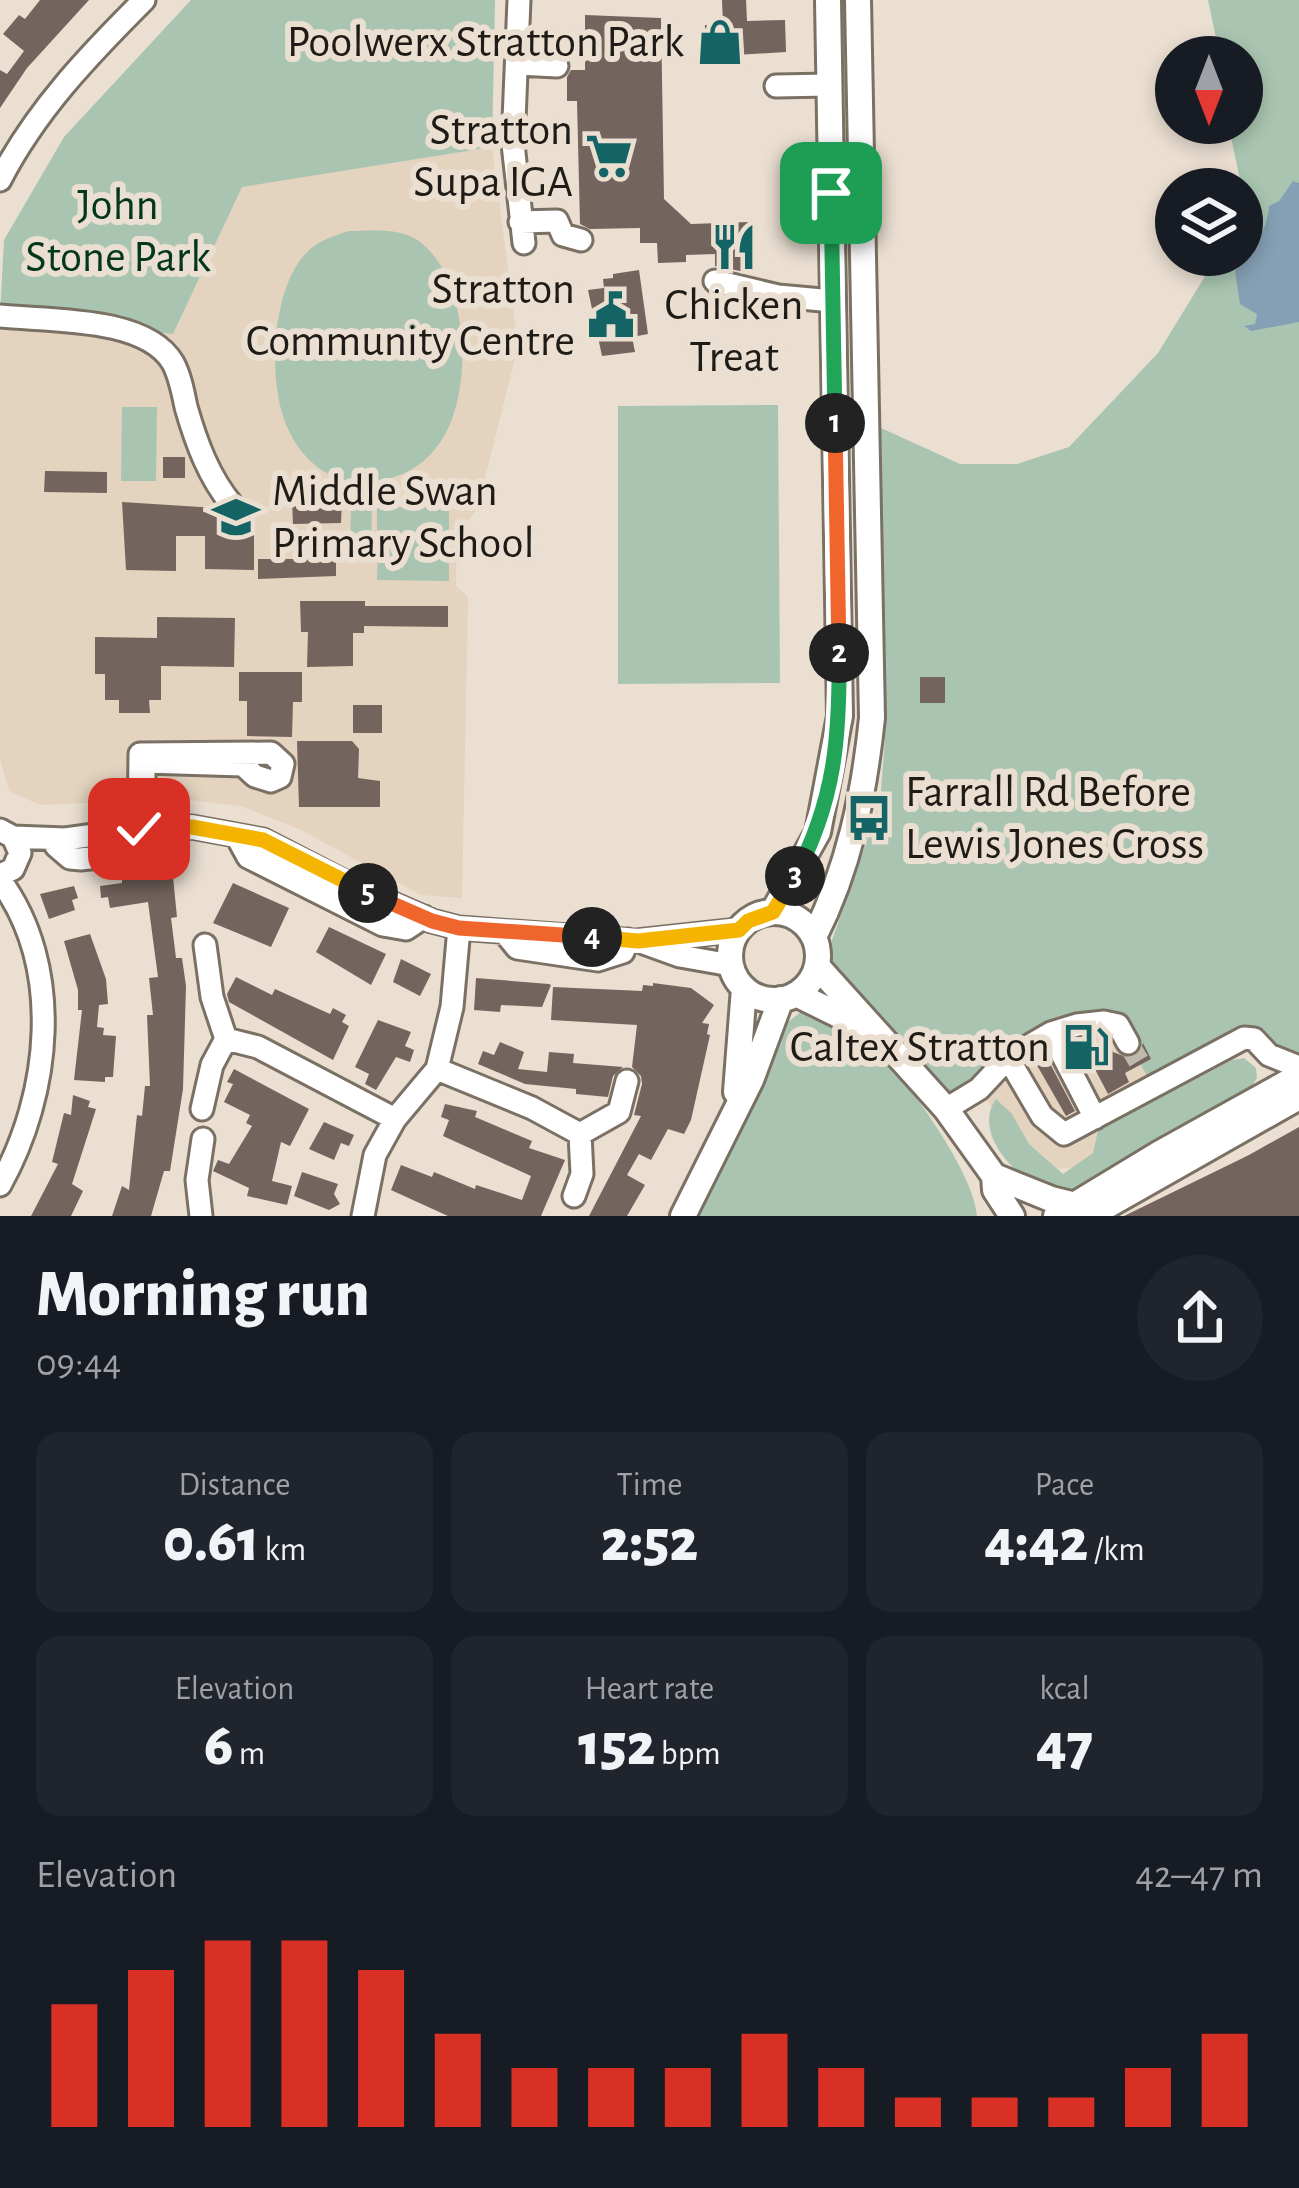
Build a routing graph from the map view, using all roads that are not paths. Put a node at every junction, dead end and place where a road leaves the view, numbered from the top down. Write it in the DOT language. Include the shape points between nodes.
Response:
graph roads {
  1 [pos="144,0"];
  2 [pos="519,0"];
  3 [pos="828,0"];
  4 [pos="858,0"];
  5 [pos="518,64"];
  6 [pos="557,66"];
  7 [pos="829,85"];
  8 [pos="776,86"];
  9 [pos="0,180"];
  10 [pos="580,240"];
  11 [pos="715,281"];
  12 [pos="832,301"];
  13 [pos="0,316"];
  14 [pos="233,506"];
  15 [pos="176,827"];
  16 [pos="141,828"];
  17 [pos="61,842"];
  18 [pos="8,858"];
  19 [pos="773,912"];
  20 [pos="459,928"];
  21 [pos="739,930"];
  22 [pos="814,938"];
  23 [pos="633,940"];
  24 [pos="205,944"];
  25 [pos="731,965"];
  26 [pos="817,966"];
  27 [pos="744,988"];
  28 [pos="789,997"];
  29 [pos="222,1029"];
  30 [pos="874,1032"];
  31 [pos="1052,1033"];
  32 [pos="1129,1043"];
  33 [pos="1269,1055"];
  34 [pos="1008,1058"];
  35 [pos="1141,1065"];
  36 [pos="437,1070"];
  37 [pos="1299,1072"];
  38 [pos="627,1081"];
  39 [pos="1153,1086"];
  40 [pos="1299,1097"];
  41 [pos="1249,1104"];
  42 [pos="946,1108"];
  43 [pos="202,1109"];
  44 [pos="733,1112"];
  45 [pos="1095,1118"];
  46 [pos="395,1119"];
  47 [pos="590,1129"];
  48 [pos="202,1139"];
  49 [pos="0,1185"];
  50 [pos="574,1196"];
  51 [pos="1001,1197"];
  52 [pos="200,1205"];
  53 [pos="1073,1212"];
  54 [pos="363,1216"];
  55 [pos="683,1216"];
  56 [pos="1030,1216"];
  1 -- 9 [label="street" via="37,117"];
  2 -- 5 [label="street"];
  3 -- 7 [label="main road"];
  4 -- 22 [label="main road" via="872,718 865,789"];
  5 -- 6 [label="street"];
  5 -- 10 [label="street" via="513,144 522,233 557,221 563,235"];
  7 -- 8 [label="street"];
  7 -- 12 [label="main road"];
  11 -- 12 [label="street"];
  12 -- 19 [label="main road" via="840,716 818,832"];
  13 -- 14 [label="street" via="108,326 161,349 178,375 210,471"];
  15 -- 16 [label="street"];
  15 -- 17 [label="street" via="158,850 81,859 70,858"];
  15 -- 20 [label="street" via="263,840"];
  16 -- 16 [label="street" via="140,754 271,753 283,764 271,781 243,765 144,762"];
  16 -- 17 [label="street"];
  17 -- 18 [label="street" via="33,834"];
  18 -- 49 [label="street" via="40,980 41,1057 29,1120"];
  19 -- 21 [label="main road"];
  19 -- 22 [label="main road" via="804,924"];
  20 -- 23 [label="street"];
  20 -- 36 [label="street"];
  21 -- 23 [label="street"];
  21 -- 25 [label="main road"];
  22 -- 26 [label="main road"];
  23 -- 25 [label="street"];
  24 -- 29 [label="street"];
  25 -- 27 [label="main road"];
  26 -- 28 [label="main road"];
  26 -- 30 [label="main road"];
  27 -- 28 [label="main road"];
  27 -- 44 [label="main road"];
  28 -- 30 [label="main road"];
  28 -- 44 [label="main road"];
  29 -- 43 [label="street"];
  29 -- 46 [label="street"];
  30 -- 42 [label="main road"];
  31 -- 32 [label="street" via="1104,1022 1118,1025"];
  31 -- 34 [label="street"];
  31 -- 45 [label="street"];
  33 -- 37 [label="street"];
  33 -- 39 [label="street" via="1244,1037"];
  33 -- 41 [label="street"];
  34 -- 42 [label="street"];
  34 -- 45 [label="street" via="1055,1130 1064,1134"];
  35 -- 39 [label="street"];
  36 -- 46 [label="street"];
  36 -- 47 [label="street"];
  37 -- 41 [label="main road"];
  38 -- 47 [label="street" via="619,1112"];
  39 -- 45 [label="street"];
  40 -- 53 [label="main road"];
  41 -- 53 [label="main road"];
  42 -- 51 [label="main road"];
  44 -- 55 [label="main road"];
  46 -- 54 [label="street" via="375,1155"];
  47 -- 50 [label="street"];
  48 -- 52 [label="street"];
  51 -- 53 [label="main road"];
  51 -- 56 [label="main road"];
}
